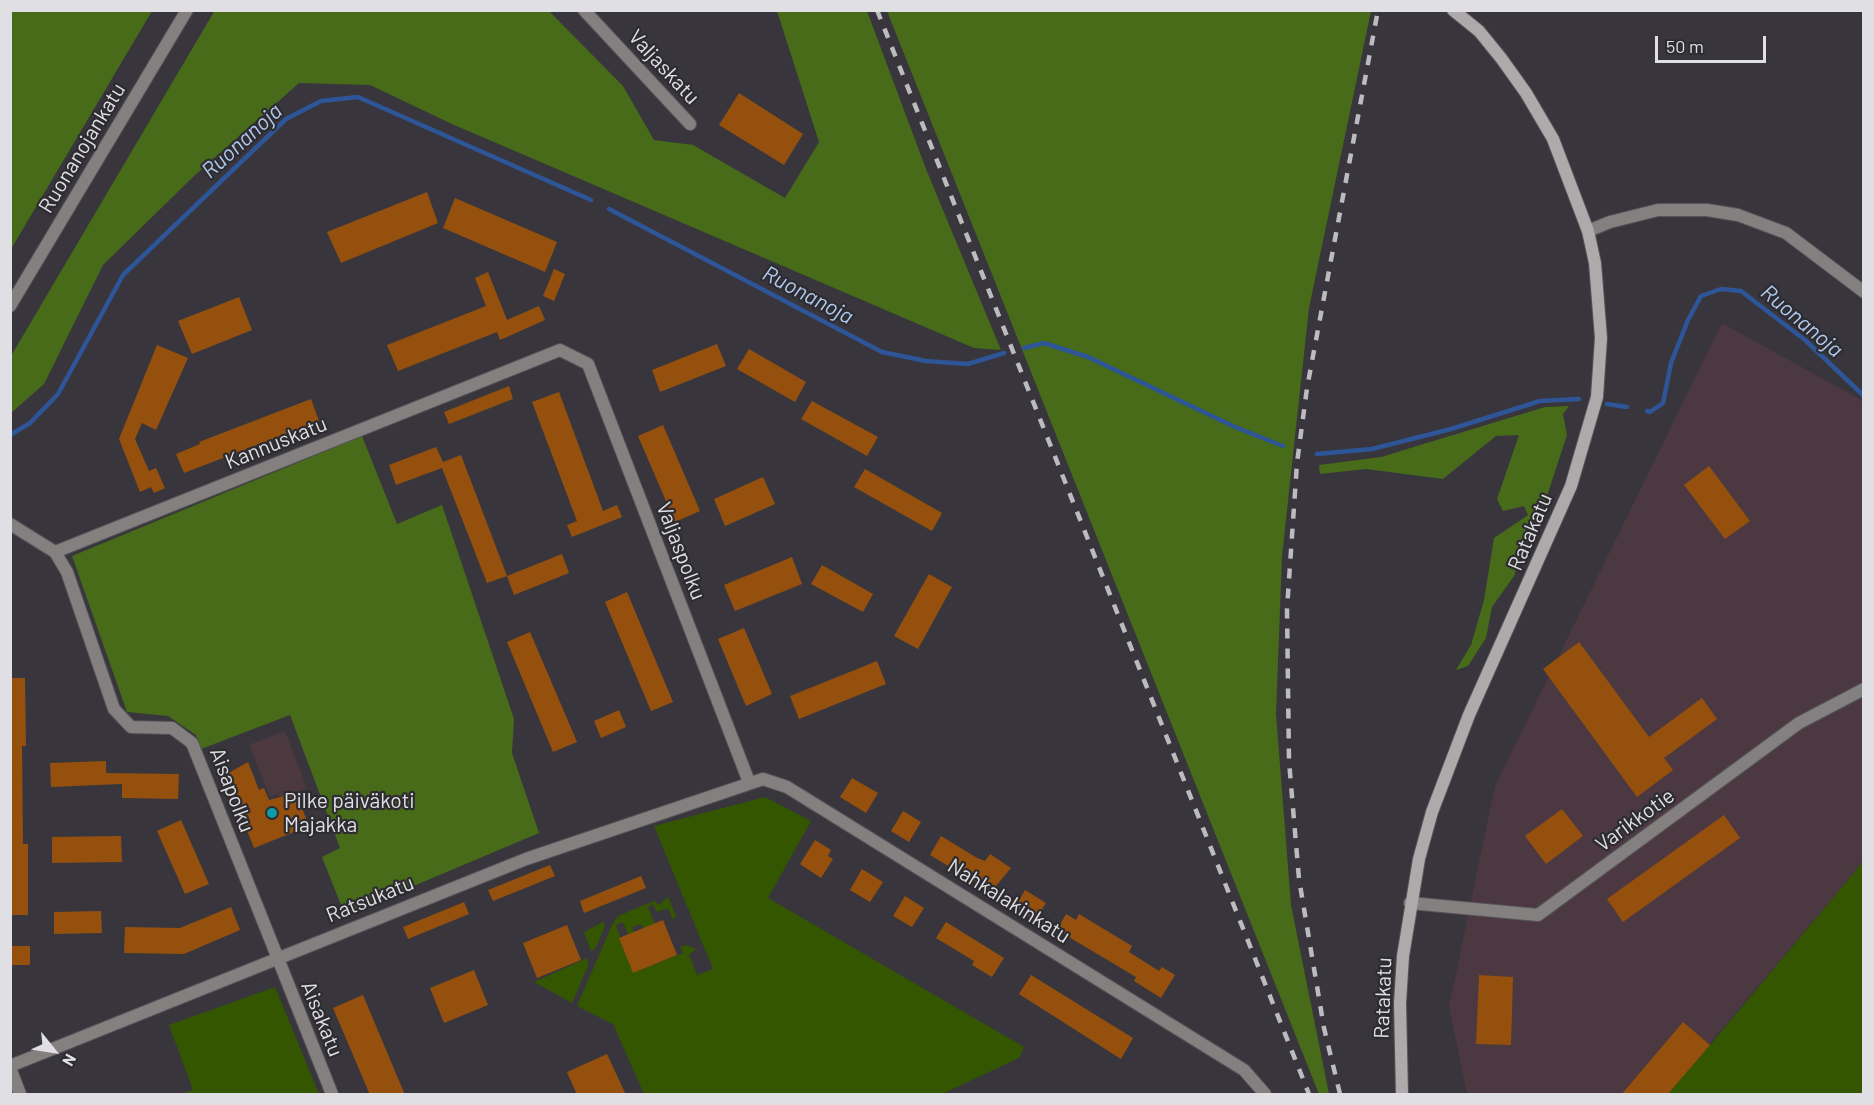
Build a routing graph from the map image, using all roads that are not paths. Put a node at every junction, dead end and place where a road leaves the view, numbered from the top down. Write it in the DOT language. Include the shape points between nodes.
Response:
graph roads {
  1 [pos="187,10"];
  2 [pos="584,10"];
  3 [pos="1453,10"];
  4 [pos="690,124"];
  5 [pos="1588,231"];
  6 [pos="1863,292"];
  7 [pos="10,306"];
  8 [pos="560,350"];
  9 [pos="10,524"];
  10 [pos="55,552"];
  11 [pos="1863,688"];
  12 [pos="750,782"];
  13 [pos="1410,903"];
  14 [pos="276,957"];
  15 [pos="10,1067"];
  16 [pos="21,1095"];
  17 [pos="332,1095"];
  18 [pos="1264,1095"];
  19 [pos="1402,1095"];
  1 -- 7 [label="street, Ruonanojankatu"];
  2 -- 4 [label="street, Valjaskatu"];
  3 -- 5 [label="main road, Ratakatu" via="1479,31 1526,93 1553,139"];
  5 -- 6 [label="street" via="1658,210 1707,210 1738,215 1786,234"];
  5 -- 13 [label="main road, Ratakatu" via="1595,263 1601,338 1597,397 1586,440 1555,526 1448,768 1421,849"];
  8 -- 10 [label="street, Kannuskatu"];
  8 -- 12 [label="street, Valjaspolku" via="588,364"];
  9 -- 10 [label="street"];
  10 -- 14 [label="street, Aisapolku" via="68,572 114,709 131,727 172,728 192,743"];
  11 -- 13 [label="street, Varikkotie" via="1799,723 1538,915"];
  12 -- 14 [label="street, Ratsukatu" via="526,859"];
  12 -- 18 [label="street, Nahkalakinkatu" via="763,779 787,787 1244,1070"];
  13 -- 19 [label="main road, Ratakatu" via="1400,1003"];
  14 -- 15 [label="street, Ratsukatu"];
  14 -- 17 [label="street, Aisakatu"];
  15 -- 16 [label="street"];
}
